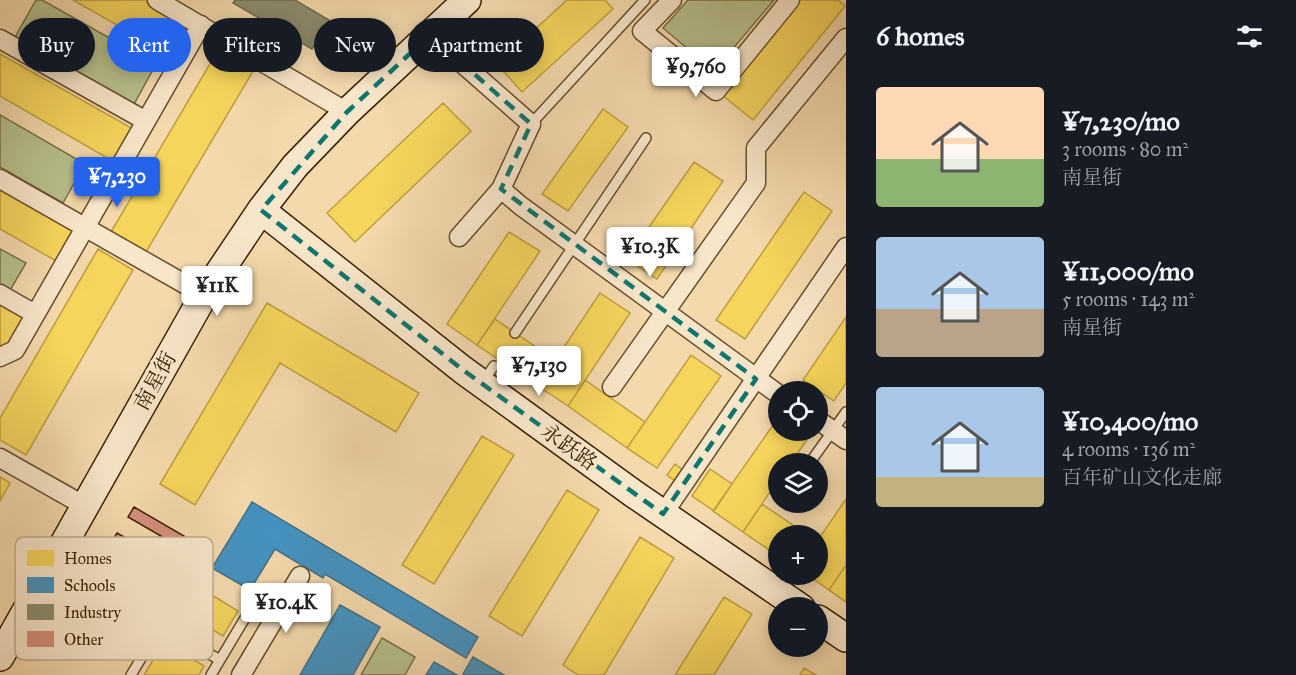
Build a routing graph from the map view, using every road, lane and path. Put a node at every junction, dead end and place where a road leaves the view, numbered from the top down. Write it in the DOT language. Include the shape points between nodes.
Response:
graph roads {
  1 [pos="157,0"];
  2 [pos="468,0"];
  3 [pos="645,0"];
  4 [pos="672,0"];
  5 [pos="790,0"];
  6 [pos="448,18"];
  7 [pos="201,25"];
  8 [pos="618,30"];
  9 [pos="643,31"];
  10 [pos="846,38"];
  11 [pos="0,39"];
  12 [pos="408,55"];
  13 [pos="472,72"];
  14 [pos="346,112"];
  15 [pos="146,121"];
  16 [pos="531,124"];
  17 [pos="646,138"];
  18 [pos="0,178"];
  19 [pos="501,189"];
  20 [pos="261,210"];
  21 [pos="85,228"];
  22 [pos="459,237"];
  23 [pos="574,245"];
  24 [pos="846,247"];
  25 [pos="0,294"];
  26 [pos="204,295"];
  27 [pos="665,312"];
  28 [pos="35,314"];
  29 [pos="515,333"];
  30 [pos="0,357"];
  31 [pos="756,379"];
  32 [pos="612,387"];
  33 [pos="768,387"];
  34 [pos="846,412"];
  35 [pos="840,436"];
  36 [pos="821,453"];
  37 [pos="0,458"];
  38 [pos="85,506"];
  39 [pos="663,514"];
  40 [pos="68,537"];
  41 [pos="300,576"];
  42 [pos="785,597"];
  43 [pos="254,603"];
  44 [pos="828,626"];
  45 [pos="15,630"];
  46 [pos="846,638"];
  47 [pos="213,656"];
  48 [pos="0,657"];
  49 [pos="140,660"];
  50 [pos="220,660"];
  51 [pos="131,675"];
  52 [pos="211,675"];
  53 [pos="241,675"];
  1 -- 7 [label="street"];
  2 -- 6 [label="street, 南星街"];
  3 -- 8 [label="lane"];
  4 -- 9 [label="street"];
  5 -- 9 [label="street" via="716,91"];
  7 -- 14 [label="street"];
  7 -- 15 [label="street"];
  8 -- 9 [label="lane"];
  8 -- 16 [label="lane"];
  10 -- 27 [label="street" via="756,148 756,183"];
  11 -- 15 [label="street"];
  12 -- 14 [label="street, 南星街"];
  13 -- 16 [label="street"];
  14 -- 20 [label="street, 南星街" via="295,166"];
  15 -- 21 [label="street"];
  16 -- 19 [label="street"];
  17 -- 23 [label="lane"];
  18 -- 21 [label="street"];
  19 -- 22 [label="street"];
  19 -- 23 [label="street"];
  20 -- 26 [label="street, 南星街"];
  20 -- 39 [label="street, 永跃路" via="488,375"];
  21 -- 26 [label="street"];
  21 -- 28 [label="street"];
  23 -- 27 [label="street"];
  23 -- 29 [label="lane"];
  24 -- 31 [label="street"];
  25 -- 28 [label="street"];
  26 -- 38 [label="street, 南星街"];
  27 -- 31 [label="street"];
  27 -- 32 [label="street"];
  28 -- 30 [label="street" via="15,350"];
  31 -- 33 [label="street"];
  31 -- 39 [label="street"];
  34 -- 35 [label="lane"];
  35 -- 36 [label="lane"];
  37 -- 38 [label="street"];
  38 -- 40 [label="street, 南星街"];
  39 -- 42 [label="street, 永跃路"];
  41 -- 53 [label="street"];
  43 -- 50 [label="lane"];
  44 -- 46 [label="street"];
  45 -- 48 [label="street, 南星街"];
  47 -- 50 [label="lane"];
  49 -- 51 [label="lane"];
  50 -- 52 [label="lane"];
}
